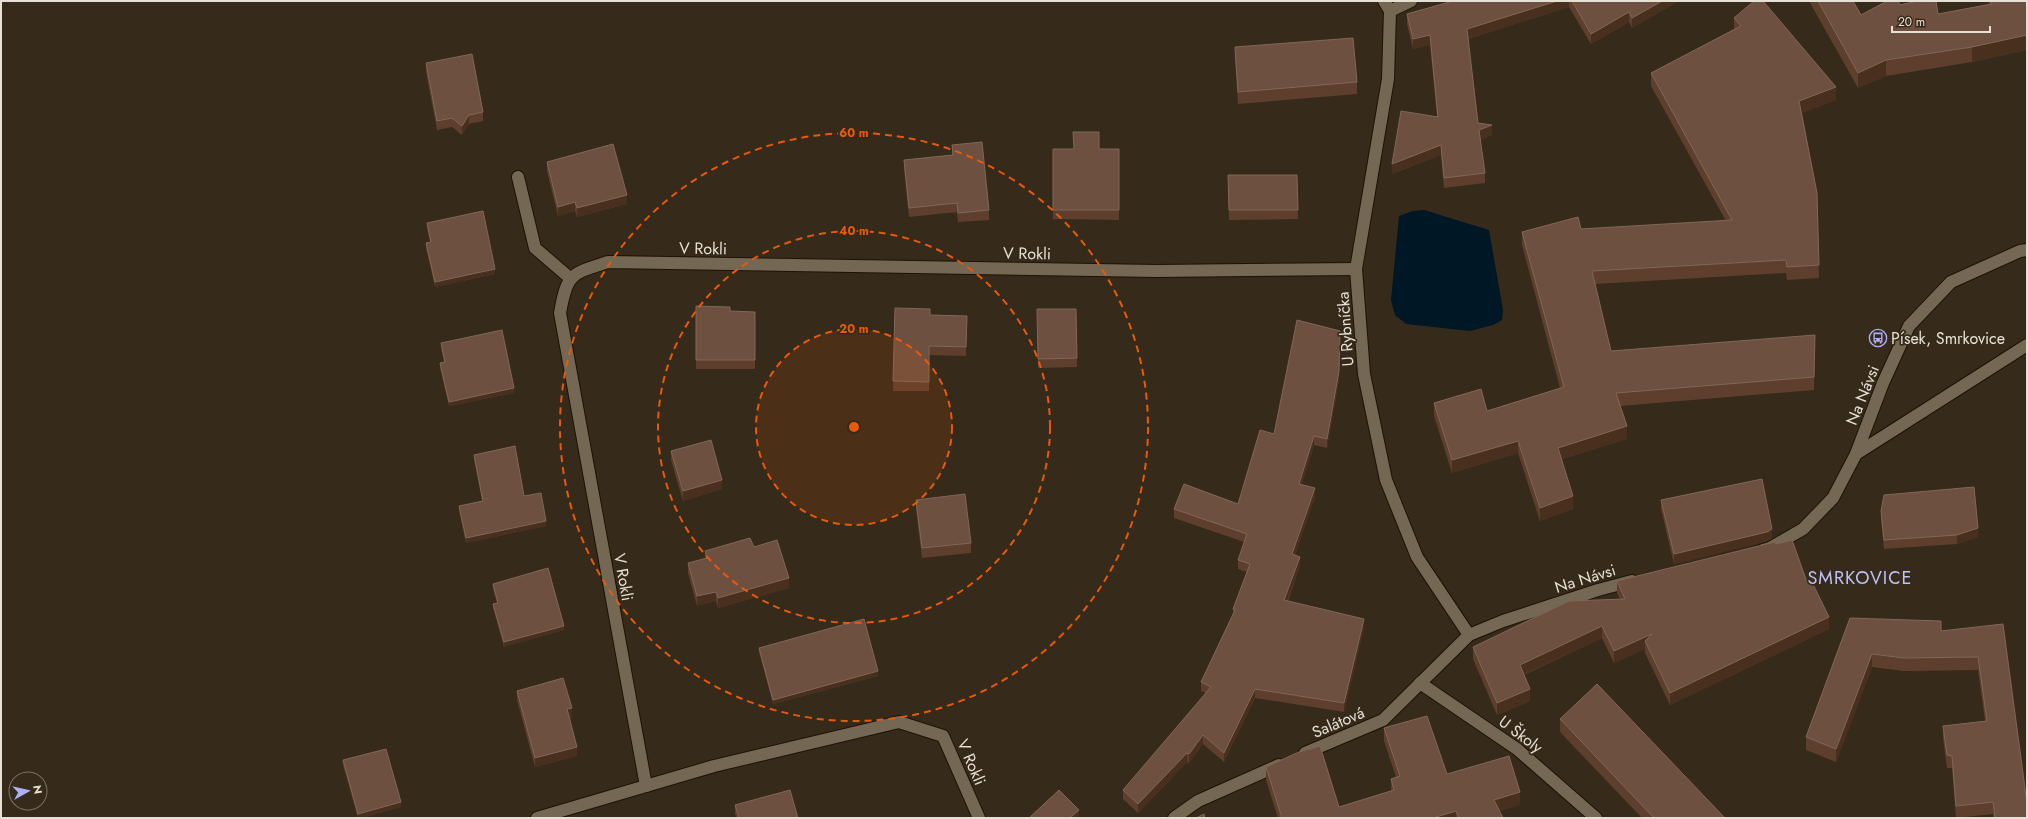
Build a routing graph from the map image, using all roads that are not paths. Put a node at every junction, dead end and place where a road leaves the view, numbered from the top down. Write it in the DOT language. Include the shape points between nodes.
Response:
graph roads {
  1 [pos="1411,1"];
  2 [pos="1387,6"];
  3 [pos="518,177"];
  4 [pos="2027,250"];
  5 [pos="1356,269"];
  6 [pos="571,279"];
  7 [pos="2027,345"];
  8 [pos="1856,454"];
  9 [pos="1750,553"];
  10 [pos="1642,579"];
  11 [pos="1469,635"];
  12 [pos="1420,683"];
  13 [pos="646,786"];
  14 [pos="537,818"];
  15 [pos="979,818"];
  16 [pos="1174,818"];
  17 [pos="1596,818"];
  1 -- 2 [label="street"];
  2 -- 5 [label="street, U Rybníčka" via="1388,79"];
  3 -- 6 [label="street" via="535,248"];
  4 -- 8 [label="street, Na Návsi" via="1951,282 1909,326 1883,383"];
  5 -- 6 [label="street, V Rokli" via="1157,272 608,262 578,272"];
  5 -- 11 [label="street, U Rybníčka" via="1364,374 1386,480 1416,557"];
  6 -- 13 [label="street, V Rokli" via="564,287 560,313"];
  7 -- 8 [label="street, Na Návsi"];
  8 -- 9 [label="street, Na Návsi" via="1833,498 1803,529 1770,548"];
  10 -- 11 [label="street, Na Návsi" via="1598,590 1503,621"];
  11 -- 12 [label="street, Na Návsi"];
  12 -- 16 [label="street, Salátová" via="1383,720 1198,801"];
  12 -- 17 [label="street, U Školy" via="1517,748"];
  13 -- 14 [label="street, V Rokli"];
  13 -- 15 [label="street, V Rokli" via="714,766 899,722 944,736"];
}
